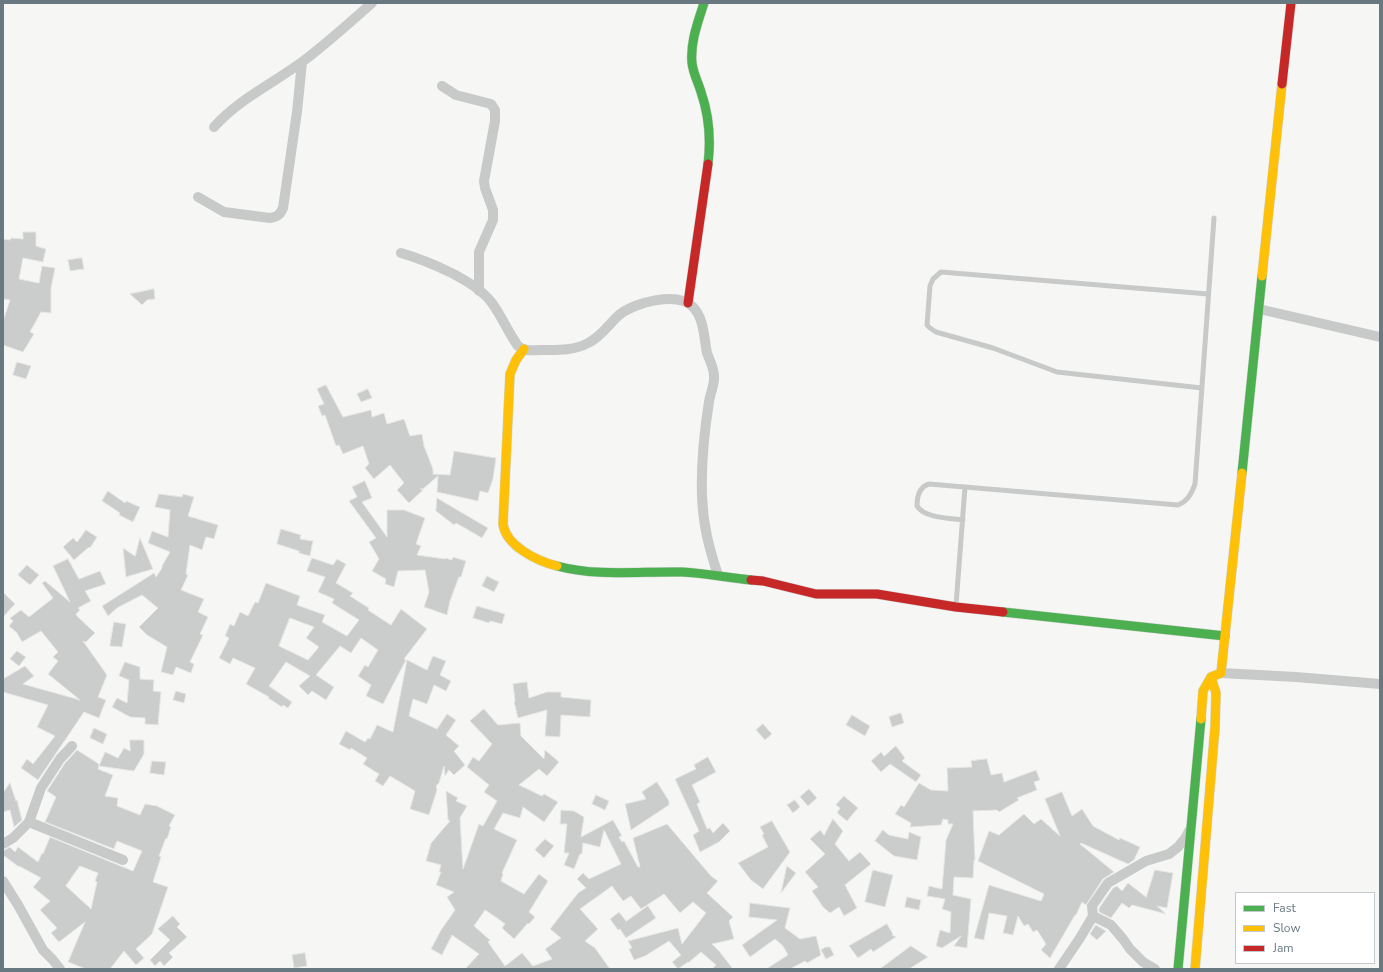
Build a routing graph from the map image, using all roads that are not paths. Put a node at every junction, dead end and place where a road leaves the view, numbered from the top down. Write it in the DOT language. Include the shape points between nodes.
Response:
graph roads {
  1 [pos="372,3"];
  2 [pos="704,3"];
  3 [pos="1291,3"];
  4 [pos="302,62"];
  5 [pos="442,86"];
  6 [pos="214,127"];
  7 [pos="198,198"];
  8 [pos="1214,218"];
  9 [pos="401,253"];
  10 [pos="479,291"];
  11 [pos="1208,294"];
  12 [pos="688,303"];
  13 [pos="1259,309"];
  14 [pos="1380,338"];
  15 [pos="524,350"];
  16 [pos="1202,388"];
  17 [pos="965,487"];
  18 [pos="963,520"];
  19 [pos="718,575"];
  20 [pos="956,607"];
  21 [pos="1225,636"];
  22 [pos="1221,673"];
  23 [pos="1211,677"];
  24 [pos="1380,684"];
  25 [pos="72,746"];
  26 [pos="29,822"];
  27 [pos="1191,827"];
  28 [pos="3,844"];
  29 [pos="123,860"];
  30 [pos="3,881"];
  31 [pos="1093,916"];
  32 [pos="60,969"];
  33 [pos="1059,969"];
  34 [pos="1155,969"];
  35 [pos="1178,969"];
  36 [pos="1195,969"];
  1 -- 4 [label="street"];
  2 -- 12 [label="street" via="692,48 692,63 708,117 710,146"];
  3 -- 13 [label="street"];
  4 -- 6 [label="street" via="239,103"];
  4 -- 7 [label="street" via="281,213 270,218 224,212"];
  5 -- 10 [label="street" via="456,95 492,104 495,110 484,181 493,210 493,220 479,252"];
  8 -- 11 [label="lane"];
  9 -- 10 [label="street" via="437,266"];
  10 -- 15 [label="street" via="492,303 516,344"];
  11 -- 16 [label="lane"];
  11 -- 16 [label="lane" via="941,272 930,286 928,325 936,332 993,348 1057,372"];
  12 -- 15 [label="street" via="663,299 628,310 620,314 595,339 579,347"];
  12 -- 19 [label="street" via="697,312 701,322 714,374 705,434 702,495 704,529"];
  13 -- 14 [label="street"];
  13 -- 21 [label="street"];
  15 -- 19 [label="street" via="510,374 503,524 507,537 530,555 560,568 596,573 682,572"];
  16 -- 17 [label="lane" via="1195,484 1189,497 1178,506"];
  17 -- 18 [label="lane"];
  17 -- 18 [label="lane" via="929,484 921,488 917,501 919,509 929,514"];
  18 -- 20 [label="lane"];
  19 -- 20 [label="street" via="763,581 816,594 877,594"];
  20 -- 21 [label="street"];
  21 -- 22 [label="street"];
  22 -- 23 [label="street"];
  22 -- 24 [label="street"];
  23 -- 27 [label="street" via="1203,692"];
  23 -- 36 [label="street" via="1216,693 1215,727"];
  25 -- 26 [label="street" via="41,788"];
  26 -- 28 [label="street" via="14,838"];
  26 -- 29 [label="street"];
  27 -- 31 [label="street" via="1178,847 1169,854 1146,860 1108,883 1092,906"];
  27 -- 35 [label="street"];
  30 -- 32 [label="street" via="43,950"];
  31 -- 33 [label="street"];
  31 -- 34 [label="street" via="1117,931 1130,949 1143,962"];
}
